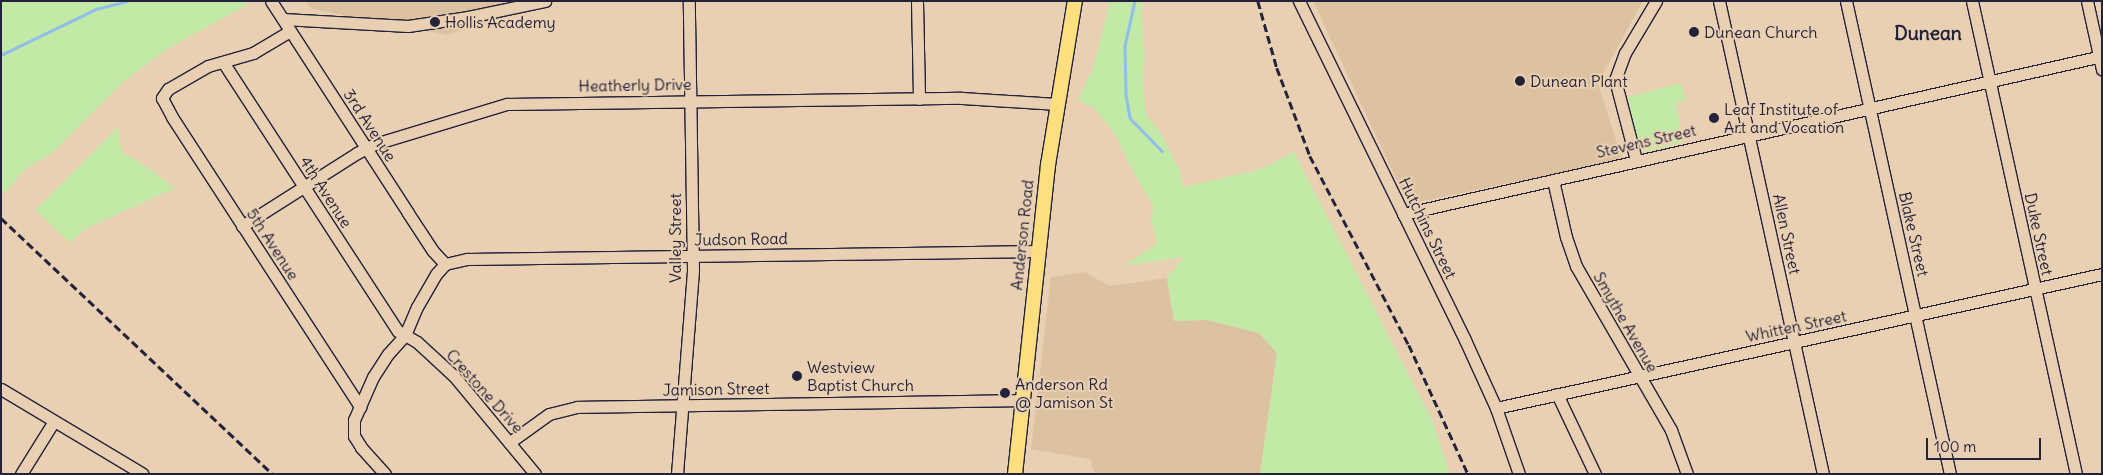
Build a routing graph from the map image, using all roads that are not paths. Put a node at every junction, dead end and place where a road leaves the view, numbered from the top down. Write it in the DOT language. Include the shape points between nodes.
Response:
graph roads {
  1 [pos="271,1"];
  2 [pos="545,1"];
  3 [pos="689,1"];
  4 [pos="917,1"];
  5 [pos="1076,1"];
  6 [pos="1299,1"];
  7 [pos="1656,1"];
  8 [pos="1719,1"];
  9 [pos="1846,1"];
  10 [pos="1972,1"];
  11 [pos="2087,1"];
  12 [pos="283,19"];
  13 [pos="290,31"];
  14 [pos="2100,56"];
  15 [pos="224,62"];
  16 [pos="2102,69"];
  17 [pos="1989,81"];
  18 [pos="919,99"];
  19 [pos="691,100"];
  20 [pos="1057,104"];
  21 [pos="1869,107"];
  22 [pos="1749,134"];
  23 [pos="366,149"];
  24 [pos="1636,160"];
  25 [pos="1553,180"];
  26 [pos="304,187"];
  27 [pos="1403,214"];
  28 [pos="242,226"];
  29 [pos="1038,251"];
  30 [pos="693,256"];
  31 [pos="445,264"];
  32 [pos="2102,274"];
  33 [pos="2035,289"];
  34 [pos="1915,315"];
  35 [pos="405,335"];
  36 [pos="1794,342"];
  37 [pos="1639,376"];
  38 [pos="1,389"];
  39 [pos="1557,394"];
  40 [pos="1022,400"];
  41 [pos="360,406"];
  42 [pos="682,406"];
  43 [pos="1496,408"];
  44 [pos="54,421"];
  45 [pos="510,442"];
  46 [pos="21,474"];
  47 [pos="143,474"];
  48 [pos="385,474"];
  49 [pos="535,474"];
  50 [pos="677,474"];
  51 [pos="1014,474"];
  52 [pos="1519,474"];
  53 [pos="1595,474"];
  54 [pos="1687,474"];
  55 [pos="1823,474"];
  56 [pos="1950,474"];
  57 [pos="2076,474"];
  1 -- 12 [label="street, 3rd Avenue"];
  2 -- 12 [label="street" via="468,18 408,26"];
  3 -- 19 [label="street, Valley Street"];
  4 -- 18 [label="street"];
  5 -- 20 [label="main road, Anderson Road"];
  6 -- 27 [label="street, Hutchins Street"];
  7 -- 24 [label="street" via="1625,53 1614,80"];
  8 -- 22 [label="street, Allen Street"];
  9 -- 21 [label="street, Blake Street"];
  10 -- 17 [label="street, Duke Street"];
  11 -- 14 [label="street"];
  12 -- 13 [label="street, 3rd Avenue"];
  13 -- 15 [label="street" via="253,53"];
  13 -- 23 [label="street, 3rd Avenue"];
  14 -- 16 [label="street"];
  14 -- 17 [label="street, Stevens Street"];
  15 -- 26 [label="street, 4th Avenue"];
  15 -- 28 [label="street, 5th Avenue" via="208,66 168,89 162,98"];
  17 -- 21 [label="street, Stevens Street"];
  17 -- 33 [label="street, Duke Street"];
  18 -- 19 [label="street, Heatherly Drive"];
  18 -- 20 [label="street, Heatherly Drive" via="962,98"];
  19 -- 23 [label="street, Heatherly Drive" via="507,104"];
  19 -- 30 [label="street, Valley Street"];
  20 -- 29 [label="main road, Anderson Road"];
  21 -- 22 [label="street, Stevens Street"];
  21 -- 34 [label="street, Blake Street"];
  22 -- 24 [label="street, Stevens Street"];
  22 -- 36 [label="street, Allen Street"];
  23 -- 26 [label="street, Heatherly Drive"];
  23 -- 31 [label="street, 3rd Avenue" via="433,251"];
  24 -- 25 [label="street, Stevens Street"];
  25 -- 27 [label="street, Stevens Street"];
  25 -- 37 [label="street, Smythe Avenue" via="1576,266"];
  26 -- 28 [label="street, Heatherly Drive"];
  26 -- 35 [label="street, 4th Avenue" via="390,321"];
  27 -- 43 [label="street, Hutchins Street"];
  28 -- 41 [label="street, 5th Avenue"];
  29 -- 30 [label="street, Judson Road"];
  29 -- 40 [label="main road, Anderson Road"];
  30 -- 31 [label="street, Judson Road" via="467,259"];
  30 -- 42 [label="street, Valley Street"];
  31 -- 35 [label="street" via="417,307"];
  32 -- 33 [label="street, Whitten Street"];
  33 -- 34 [label="street, Whitten Street"];
  33 -- 57 [label="street, Duke Street"];
  34 -- 36 [label="street, Whitten Street"];
  34 -- 56 [label="street, Blake Street"];
  35 -- 41 [label="street" via="388,354"];
  35 -- 45 [label="street, Crestone Drive" via="454,376"];
  36 -- 37 [label="street, Whitten Street"];
  36 -- 55 [label="street, Allen Street"];
  37 -- 39 [label="street, Whitten Street"];
  37 -- 54 [label="street, Smythe Avenue" via="1671,430"];
  38 -- 44 [label="street"];
  39 -- 43 [label="street, Whitten Street"];
  39 -- 53 [label="street"];
  40 -- 42 [label="street, Jamison Street"];
  40 -- 51 [label="main road, Anderson Road"];
  41 -- 48 [label="street" via="353,424 354,436"];
  42 -- 45 [label="street, Jamison Street" via="565,409 543,417"];
  42 -- 50 [label="street, Valley Street"];
  43 -- 52 [label="street, Hutchins Street"];
  44 -- 46 [label="street"];
  44 -- 47 [label="street"];
  45 -- 49 [label="street, Crestone Drive"];
}
